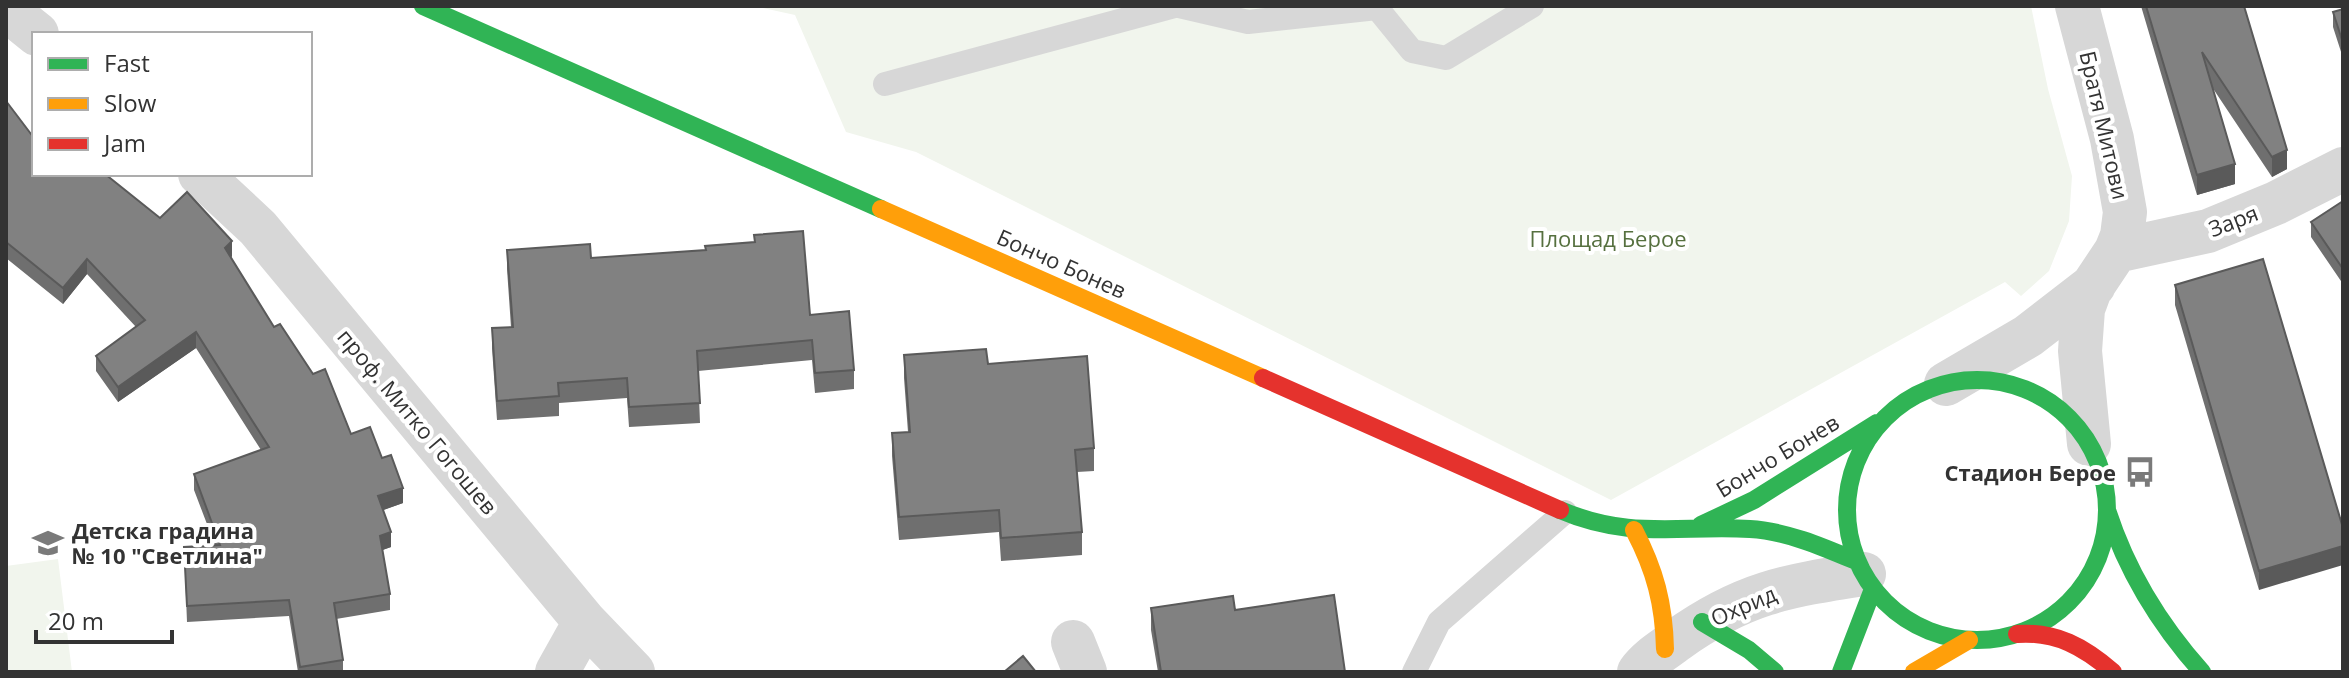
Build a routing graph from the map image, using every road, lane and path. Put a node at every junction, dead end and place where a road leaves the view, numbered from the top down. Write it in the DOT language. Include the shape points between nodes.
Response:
graph roads {
  1 [pos="423,6"];
  2 [pos="1177,6"];
  3 [pos="1532,6"];
  4 [pos="2077,6"];
  5 [pos="6,9"];
  6 [pos="35,32"];
  7 [pos="885,84"];
  8 [pos="2343,169"];
  9 [pos="202,176"];
  10 [pos="2105,268"];
  11 [pos="1946,384"];
  12 [pos="1885,418"];
  13 [pos="2089,444"];
  14 [pos="2107,509"];
  15 [pos="1565,512"];
  16 [pos="1691,528"];
  17 [pos="1634,530"];
  18 [pos="1864,575"];
  19 [pos="585,622"];
  20 [pos="1702,622"];
  21 [pos="2017,634"];
  22 [pos="1969,640"];
  23 [pos="1652,660"];
  24 [pos="557,672"];
  25 [pos="633,672"];
  26 [pos="1414,672"];
  27 [pos="1775,672"];
  28 [pos="1841,672"];
  29 [pos="1914,672"];
  30 [pos="2113,672"];
  31 [pos="2202,672"];
  1 -- 15 [label="street, Бончо Бонев"];
  2 -- 3 [label="lane" via="1248,22 1377,8 1412,51 1446,58"];
  2 -- 7 [label="lane"];
  4 -- 10 [label="street, Братя Митови" via="2123,192 2124,220"];
  5 -- 6 [label="street"];
  8 -- 10 [label="street, Заря" via="2276,203"];
  9 -- 19 [label="street, проф. Митко Гогошев" via="258,228"];
  10 -- 11 [label="street" via="2028,336"];
  10 -- 13 [label="street, Братя Митови" via="2083,309 2080,351"];
  11 -- 12 [label="street" via="1913,397"];
  11 -- 13 [label="street" via="1989,381 2031,392 2067,417"];
  12 -- 16 [label="street, Бончо Бонев" via="1754,500"];
  12 -- 18 [label="street" via="1856,460 1849,485 1846,510"];
  13 -- 14 [label="street" via="2103,477"];
  14 -- 21 [label="street" via="2101,550 2082,587 2053,615"];
  14 -- 31 [label="street" via="2155,613"];
  15 -- 17 [label="street, Бончо Бонев"];
  15 -- 26 [label="lane" via="1439,622"];
  16 -- 17 [label="street, Бончо Бонев"];
  16 -- 18 [label="street, Бончо Бонев" via="1752,529 1812,543"];
  17 -- 23 [label="street" via="1654,565 1665,604"];
  18 -- 20 [label="street, Охрид" via="1794,584 1749,597"];
  18 -- 22 [label="street" via="1884,602 1915,625"];
  18 -- 28 [label="street"];
  19 -- 24 [label="street"];
  19 -- 25 [label="street, проф. Митко Гогошев"];
  20 -- 23 [label="street, Охрид"];
  20 -- 27 [label="street"];
  21 -- 22 [label="street"];
  21 -- 30 [label="street" via="2074,642"];
  22 -- 29 [label="street"];
}
